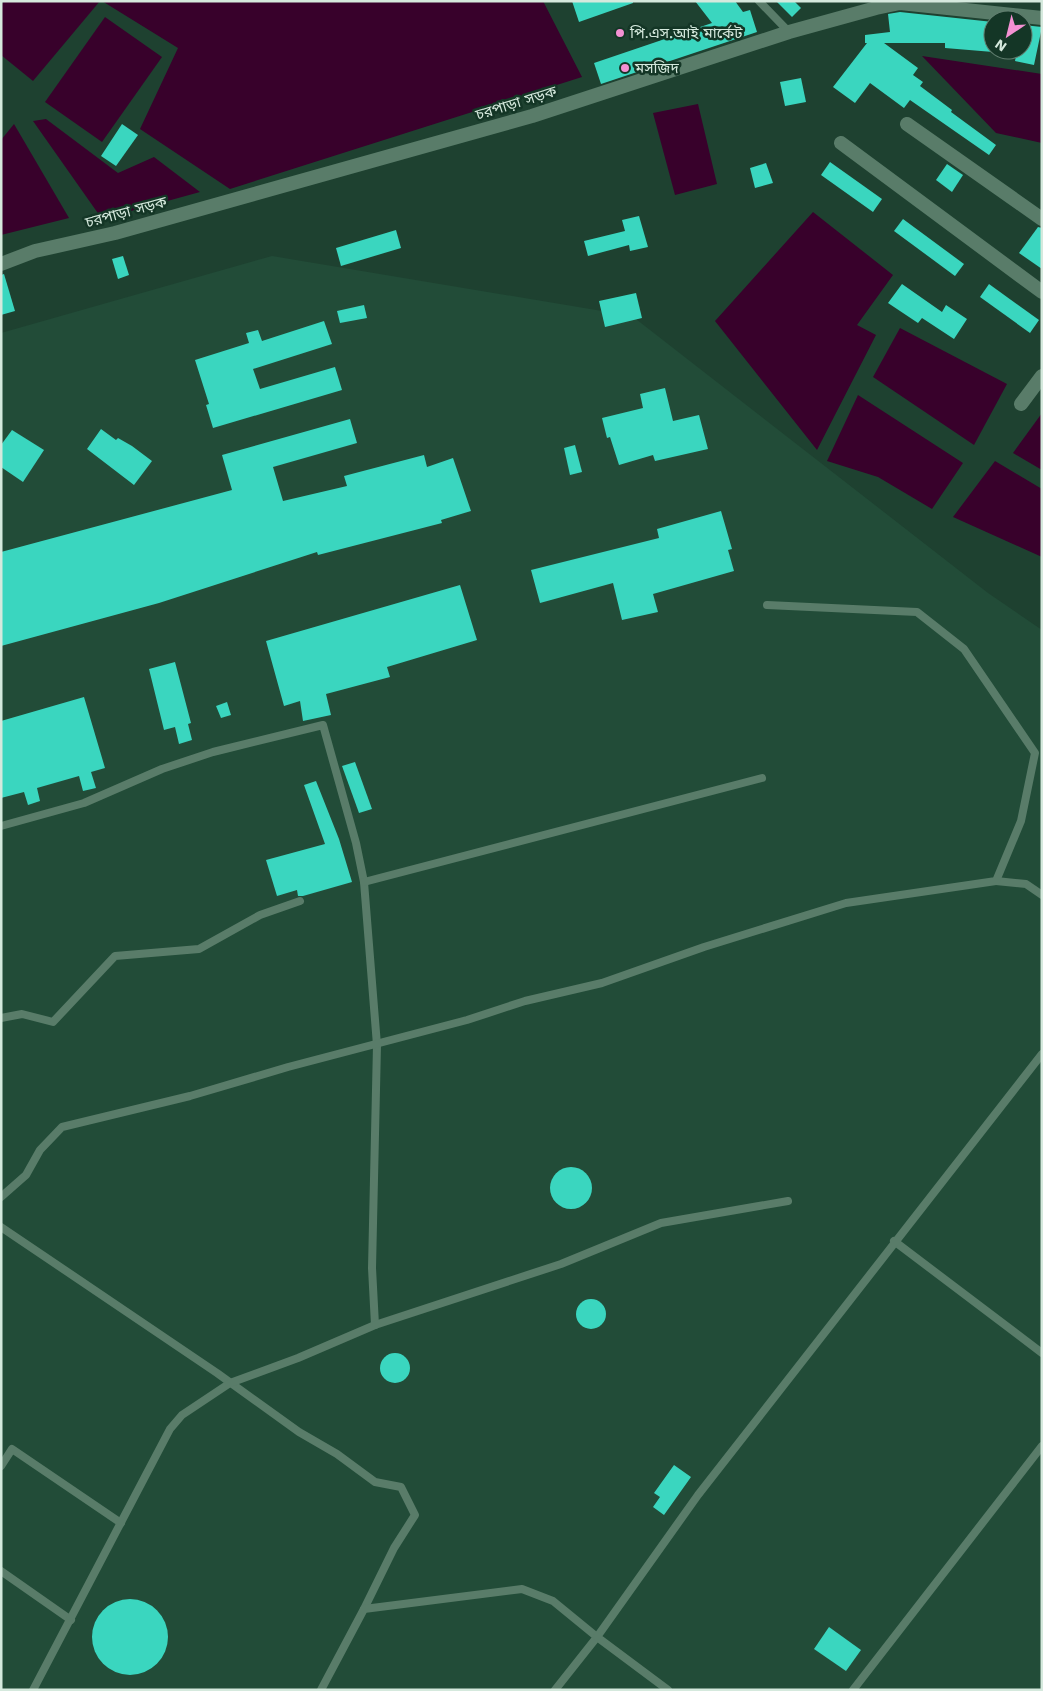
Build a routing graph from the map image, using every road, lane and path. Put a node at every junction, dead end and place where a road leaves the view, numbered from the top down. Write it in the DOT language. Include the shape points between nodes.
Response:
graph roads {
  1 [pos="759,1"];
  2 [pos="900,2"];
  3 [pos="1042,18"];
  4 [pos="789,32"];
  5 [pos="907,124"];
  6 [pos="841,143"];
  7 [pos="1042,220"];
  8 [pos="1,264"];
  9 [pos="1042,292"];
  10 [pos="1042,376"];
  11 [pos="1021,404"];
  12 [pos="767,605"];
  13 [pos="762,778"];
  14 [pos="1,826"];
  15 [pos="996,881"];
  16 [pos="364,882"];
  17 [pos="1042,895"];
  18 [pos="300,901"];
  19 [pos="1,1018"];
  20 [pos="377,1045"];
  21 [pos="1042,1054"];
  22 [pos="1,1197"];
  23 [pos="788,1201"];
  24 [pos="1,1227"];
  25 [pos="894,1241"];
  26 [pos="375,1325"];
  27 [pos="1042,1353"];
  28 [pos="230,1383"];
  29 [pos="1042,1446"];
  30 [pos="1,1466"];
  31 [pos="121,1523"];
  32 [pos="1,1571"];
  33 [pos="364,1608"];
  34 [pos="71,1620"];
  35 [pos="597,1637"];
  36 [pos="33,1690"];
  37 [pos="321,1690"];
  38 [pos="555,1690"];
  39 [pos="668,1690"];
  40 [pos="853,1690"];
  1 -- 4 [label="lane"];
  2 -- 3 [label="street, চরপাড়া সড়ক"];
  2 -- 4 [label="street, চরপাড়া সড়ক"];
  4 -- 8 [label="street, চরপাড়া সড়ক" via="532,116 115,233 35,251"];
  5 -- 7 [label="street"];
  6 -- 9 [label="street"];
  10 -- 11 [label="street"];
  12 -- 15 [label="lane" via="917,612 964,649 1035,753 1021,821"];
  13 -- 16 [label="lane"];
  14 -- 16 [label="lane" via="84,803 162,769 213,752 323,725"];
  15 -- 17 [label="lane" via="1026,884"];
  15 -- 20 [label="lane" via="846,903 704,946 602,982"];
  16 -- 20 [label="lane"];
  18 -- 19 [label="lane" via="260,915 199,949 115,956 53,1022 22,1014"];
  20 -- 22 [label="lane" via="62,1127 40,1150 26,1175"];
  20 -- 26 [label="lane" via="372,1268"];
  21 -- 25 [label="lane"];
  23 -- 26 [label="lane" via="661,1223 561,1264"];
  24 -- 28 [label="lane"];
  25 -- 27 [label="lane"];
  25 -- 35 [label="lane" via="698,1495"];
  26 -- 28 [label="lane"];
  28 -- 31 [label="lane" via="182,1415 170,1429"];
  28 -- 33 [label="lane" via="375,1482 401,1487 415,1515 394,1548"];
  29 -- 40 [label="lane"];
  30 -- 31 [label="lane" via="12,1449"];
  31 -- 34 [label="lane"];
  32 -- 34 [label="lane"];
  33 -- 35 [label="lane" via="522,1589 553,1602"];
  33 -- 37 [label="lane"];
  34 -- 36 [label="lane"];
  35 -- 38 [label="lane"];
  35 -- 39 [label="lane"];
}
